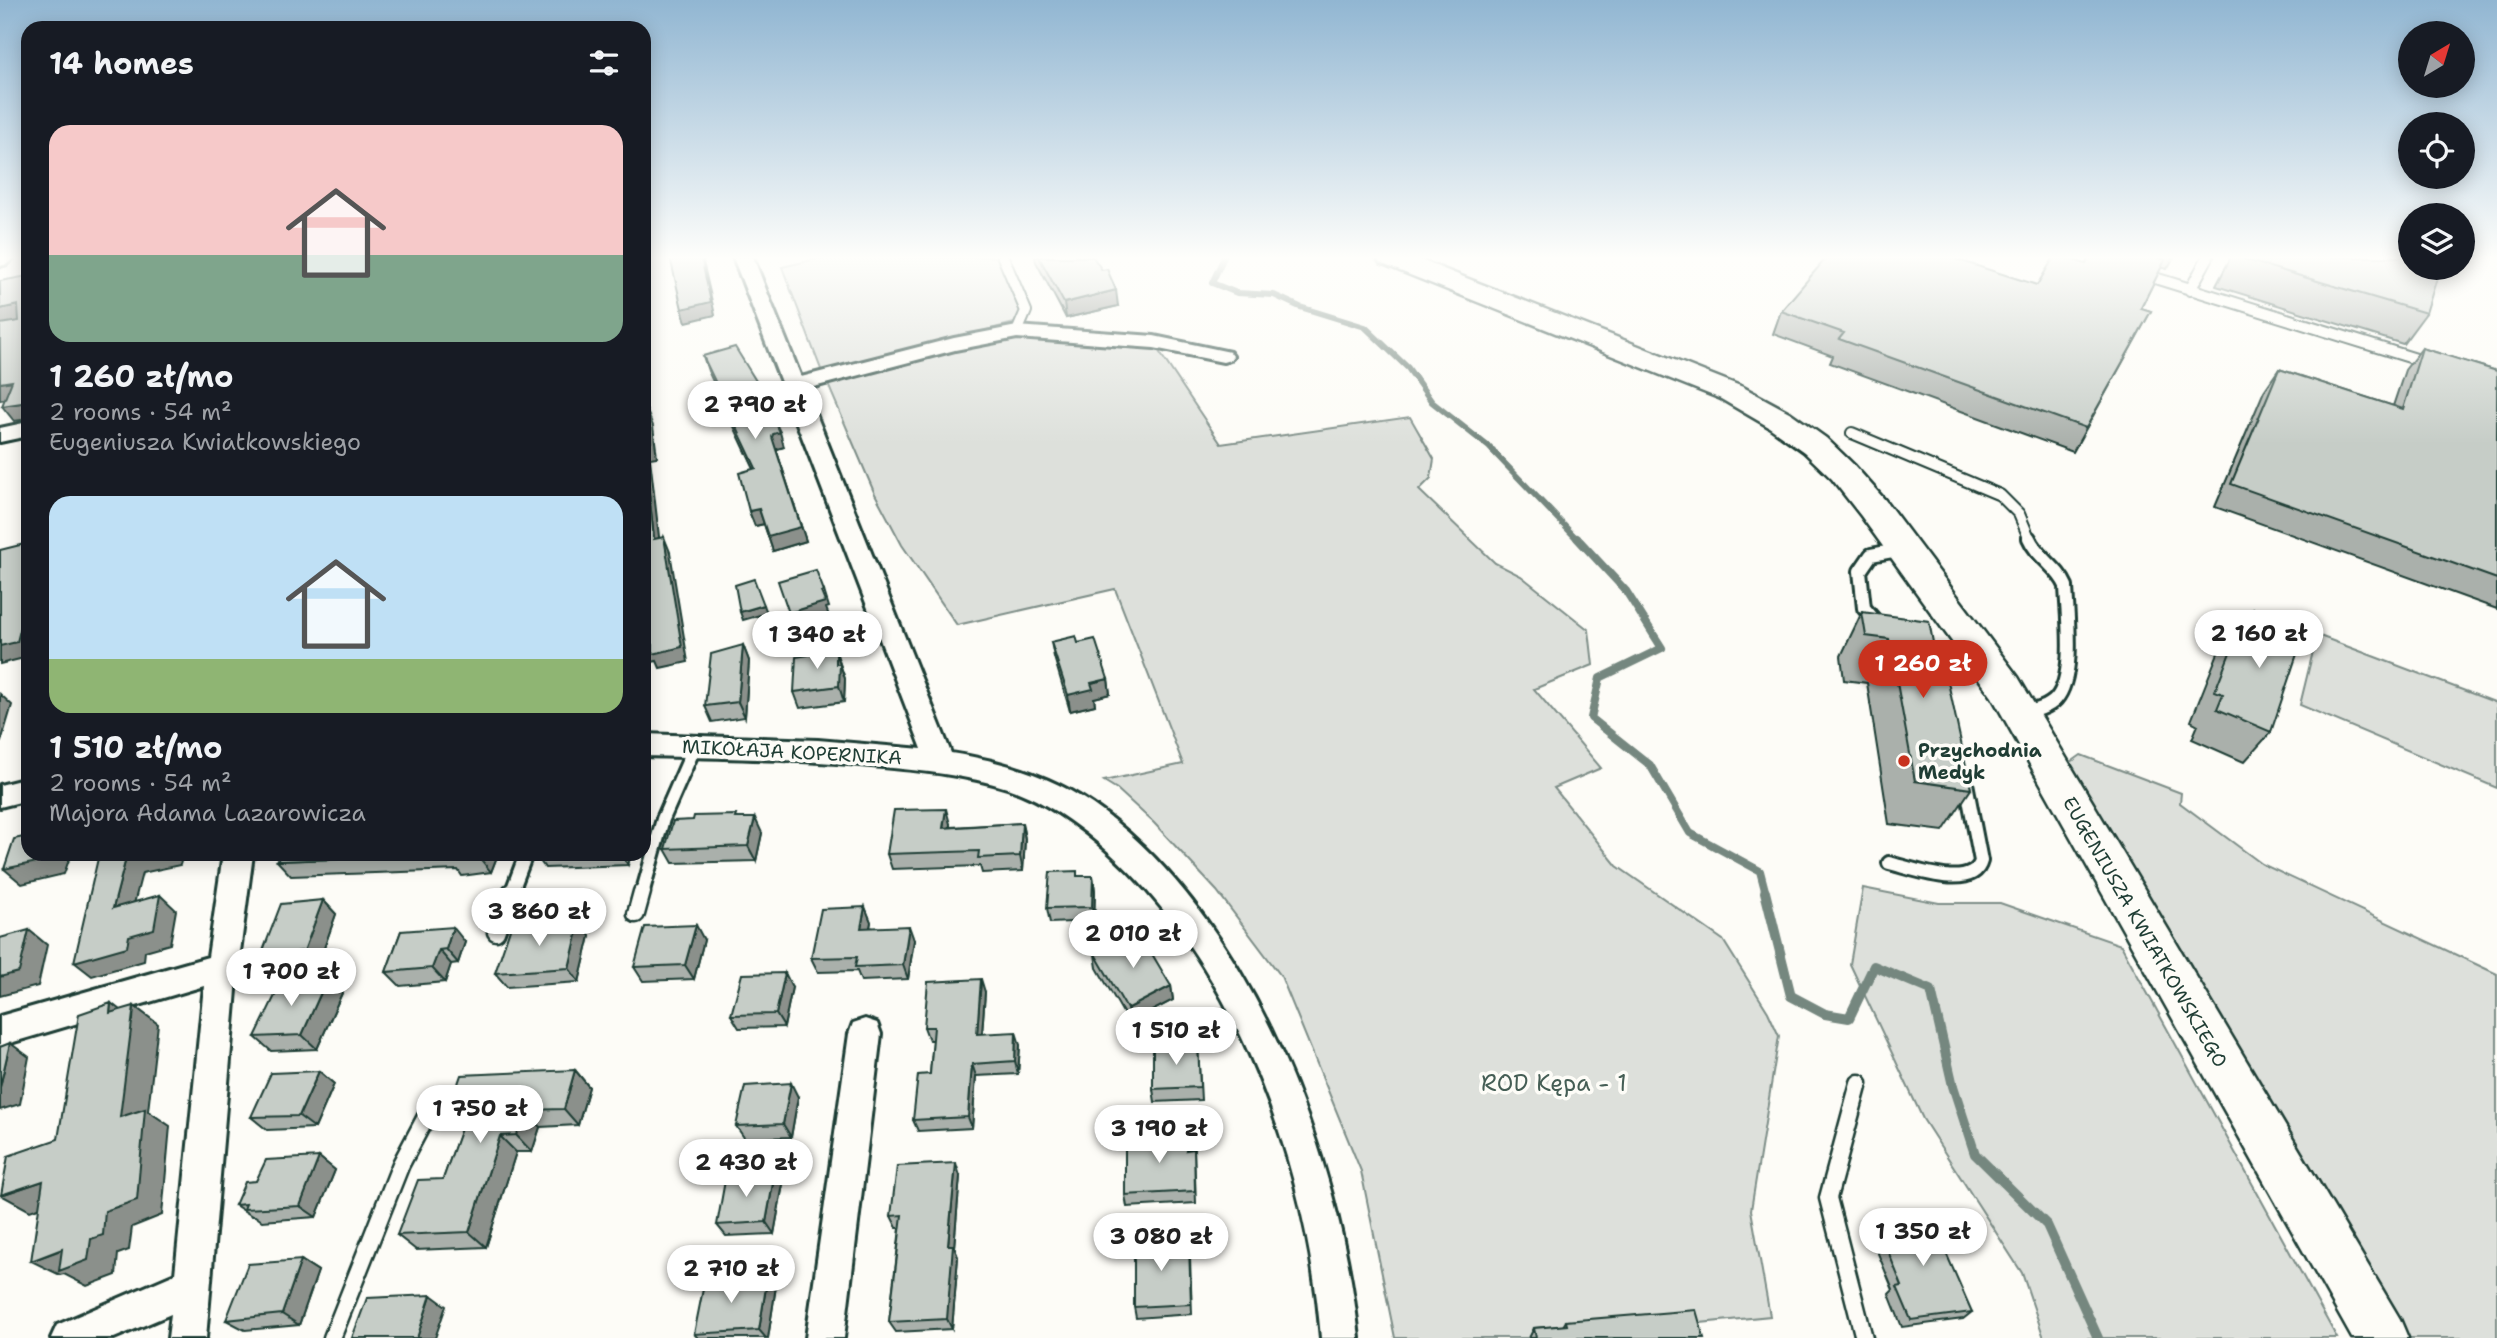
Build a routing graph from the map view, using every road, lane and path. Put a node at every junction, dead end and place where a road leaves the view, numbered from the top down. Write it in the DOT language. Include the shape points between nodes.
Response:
graph roads {
  1 [pos="768,319"];
  2 [pos="1023,319"];
  3 [pos="1543,319"];
  4 [pos="2287,319"];
  5 [pos="1017,332"];
  6 [pos="1223,356"];
  7 [pos="2444,367"];
  8 [pos="795,385"];
  9 [pos="21,430"];
  10 [pos="1852,433"];
  11 [pos="0,435"];
  12 [pos="1903,549"];
  13 [pos="1889,631"];
  14 [pos="2021,714"];
  15 [pos="651,745"];
  16 [pos="695,746"];
  17 [pos="1962,759"];
  18 [pos="940,761"];
  19 [pos="21,791"];
  20 [pos="0,796"];
  21 [pos="237,861"];
  22 [pos="523,861"];
  23 [pos="1889,863"];
  24 [pos="636,914"];
  25 [pos="496,932"];
  26 [pos="222,967"];
  27 [pos="0,1031"];
  28 [pos="865,1034"];
  29 [pos="1860,1083"];
  30 [pos="436,1098"];
  31 [pos="193,1286"];
  32 [pos="70,1338"];
  33 [pos="187,1338"];
  34 [pos="332,1338"];
  35 [pos="825,1338"];
  36 [pos="1340,1338"];
  37 [pos="1864,1338"];
  38 [pos="2381,1338"];
  1 -- 8 [label="street"];
  2 -- 5 [label="lane"];
  3 -- 12 [label="street, EUGENIUSZA KWIATKOWSKIEGO" via="1702,379 1756,405 1815,445"];
  4 -- 7 [label="lane"];
  5 -- 6 [label="street" via="1154,342"];
  5 -- 8 [label="street"];
  8 -- 18 [label="street"];
  9 -- 11 [label="street"];
  10 -- 14 [label="lane" via="2000,495 2018,514 2033,548 2063,579 2067,668 2063,688 2050,704"];
  12 -- 13 [label="lane" via="1871,555 1860,571 1864,608"];
  12 -- 14 [label="street, EUGENIUSZA KWIATKOWSKIEGO"];
  14 -- 38 [label="street, EUGENIUSZA KWIATKOWSKIEGO"];
  15 -- 16 [label="street, MIKOŁAJA KOPERNIKA"];
  16 -- 18 [label="street, MIKOŁAJA KOPERNIKA" via="801,748"];
  16 -- 24 [label="lane" via="663,819"];
  17 -- 23 [label="lane" via="1979,869 1958,877"];
  18 -- 36 [label="street, MIKOŁAJA KOPERNIKA" via="995,772 1072,806 1110,832 1188,916 1255,1035 1288,1112 1316,1197 1335,1281"];
  19 -- 20 [label="street"];
  21 -- 26 [label="street"];
  22 -- 25 [label="lane"];
  26 -- 27 [label="street"];
  26 -- 31 [label="street"];
  28 -- 35 [label="street"];
  29 -- 37 [label="lane" via="1828,1198"];
  30 -- 34 [label="lane" via="401,1164"];
  31 -- 32 [label="street"];
  31 -- 33 [label="street"];
}
